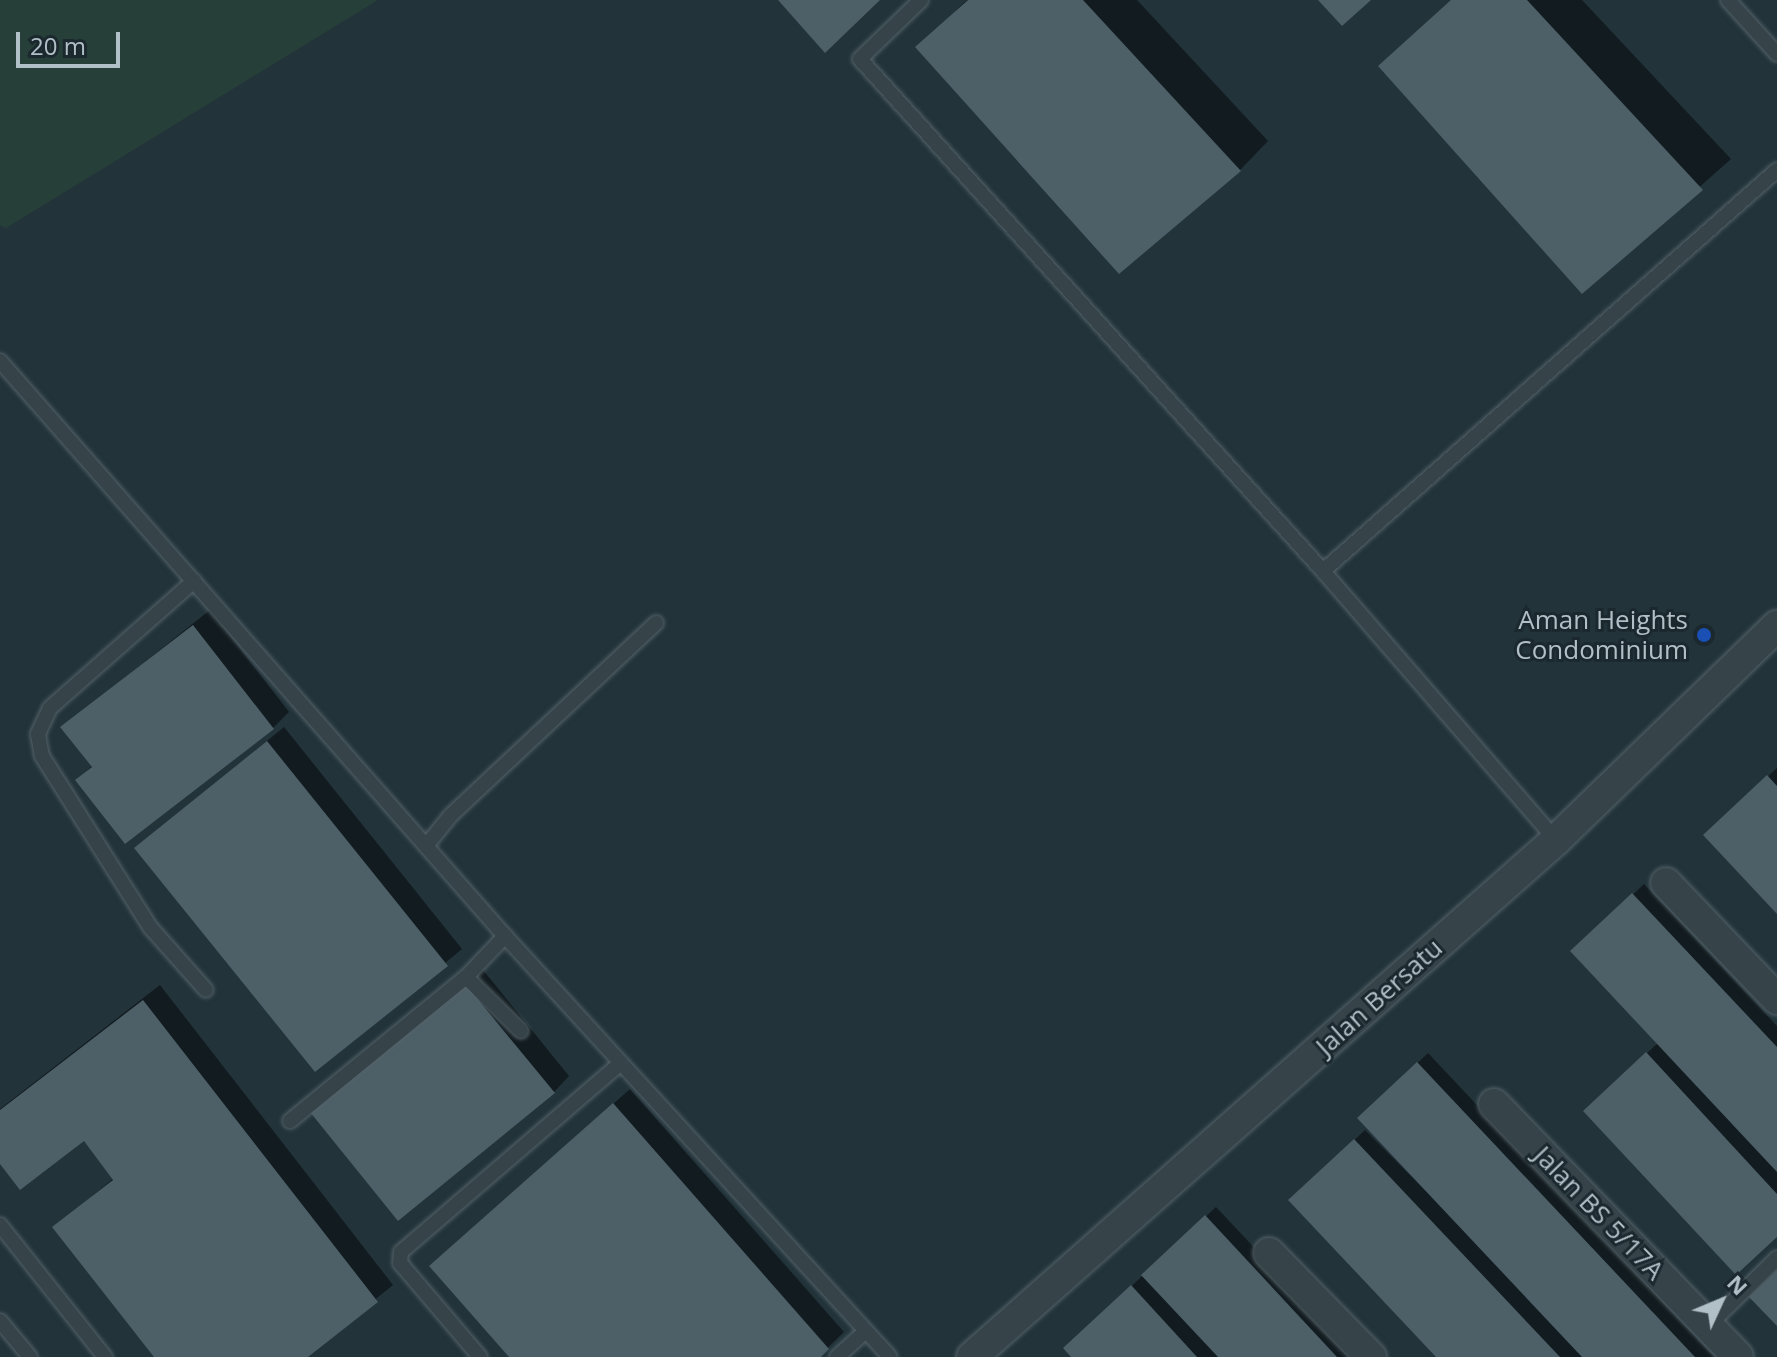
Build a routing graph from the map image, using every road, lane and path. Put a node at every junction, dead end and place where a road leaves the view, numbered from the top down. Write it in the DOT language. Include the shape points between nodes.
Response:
graph roads {
  1 [pos="921,0"];
  2 [pos="1728,0"];
  3 [pos="1777,54"];
  4 [pos="1777,170"];
  5 [pos="0,361"];
  6 [pos="1323,571"];
  7 [pos="194,581"];
  8 [pos="656,623"];
  9 [pos="1777,626"];
  10 [pos="1556,840"];
  11 [pos="426,846"];
  12 [pos="1666,883"];
  13 [pos="505,936"];
  14 [pos="466,977"];
  15 [pos="206,990"];
  16 [pos="1777,999"];
  17 [pos="521,1031"];
  18 [pos="621,1063"];
  19 [pos="1494,1104"];
  20 [pos="290,1121"];
  21 [pos="0,1225"];
  22 [pos="1269,1253"];
  23 [pos="1777,1258"];
  24 [pos="0,1321"];
  25 [pos="1708,1326"];
  26 [pos="866,1331"];
  27 [pos="989,1352"];
  28 [pos="30,1357"];
  29 [pos="105,1357"];
  30 [pos="480,1357"];
  31 [pos="837,1357"];
  32 [pos="890,1357"];
  33 [pos="1371,1357"];
  34 [pos="1738,1357"];
  1 -- 6 [label="lane" via="860,59"];
  2 -- 3 [label="lane"];
  4 -- 6 [label="lane"];
  5 -- 7 [label="lane"];
  6 -- 10 [label="lane"];
  7 -- 11 [label="lane"];
  7 -- 15 [label="lane" via="50,708 38,734 42,756 150,927"];
  8 -- 11 [label="lane" via="451,815"];
  9 -- 10 [label="street, Jalan Bersatu"];
  10 -- 27 [label="street, Jalan Bersatu"];
  11 -- 13 [label="lane"];
  12 -- 16 [label="street"];
  13 -- 14 [label="lane"];
  13 -- 18 [label="lane"];
  14 -- 17 [label="lane"];
  14 -- 20 [label="lane"];
  18 -- 26 [label="lane"];
  18 -- 30 [label="lane" via="401,1252 400,1263"];
  19 -- 25 [label="street, Jalan BS 5/17A"];
  21 -- 29 [label="lane"];
  22 -- 33 [label="street"];
  23 -- 25 [label="lane"];
  24 -- 28 [label="lane"];
  25 -- 34 [label="street, Jalan BS 5/17A"];
  26 -- 31 [label="lane"];
  26 -- 32 [label="lane"];
}
